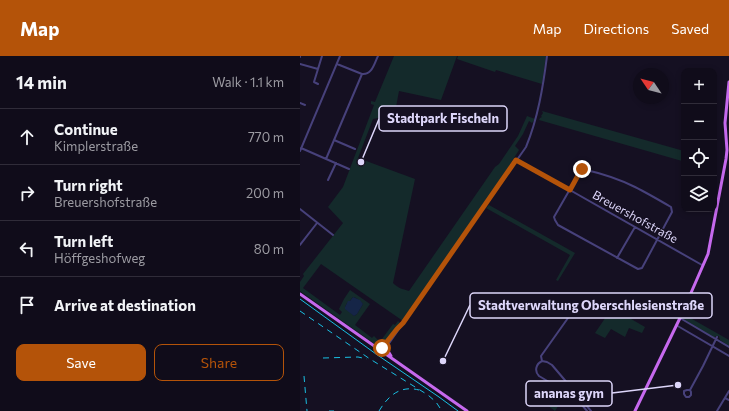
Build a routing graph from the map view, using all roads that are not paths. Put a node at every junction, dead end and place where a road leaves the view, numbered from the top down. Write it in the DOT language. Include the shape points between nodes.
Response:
graph roads {
  1 [pos="322,56"];
  2 [pos="340,56"];
  3 [pos="378,56"];
  4 [pos="547,56"];
  5 [pos="300,64"];
  6 [pos="337,64"];
  7 [pos="318,69"];
  8 [pos="362,74"];
  9 [pos="729,82"];
  10 [pos="318,84"];
  11 [pos="300,103"];
  12 [pos="305,105"];
  13 [pos="334,140"];
  14 [pos="300,150"];
  15 [pos="355,150"];
  16 [pos="326,159"];
  17 [pos="516,160"];
  18 [pos="336,163"];
  19 [pos="349,169"];
  20 [pos="328,180"];
  21 [pos="570,190"];
  22 [pos="300,209"];
  23 [pos="317,223"];
  24 [pos="635,227"];
  25 [pos="333,235"];
  26 [pos="658,239"];
  27 [pos="300,245"];
  28 [pos="617,258"];
  29 [pos="703,266"];
  30 [pos="300,294"];
  31 [pos="568,318"];
  32 [pos="680,318"];
  33 [pos="403,323"];
  34 [pos="676,326"];
  35 [pos="717,339"];
  36 [pos="387,345"];
  37 [pos="712,346"];
  38 [pos="729,347"];
  39 [pos="381,351"];
  40 [pos="729,356"];
  41 [pos="395,361"];
  42 [pos="542,361"];
  43 [pos="690,390"];
  44 [pos="729,391"];
  45 [pos="725,398"];
  46 [pos="729,400"];
  47 [pos="467,411"];
  48 [pos="587,411"];
  49 [pos="590,411"];
  50 [pos="635,411"];
  51 [pos="718,411"];
  1 -- 7 [label="street"];
  2 -- 6 [label="street"];
  3 -- 8 [label="street" via="370,72"];
  4 -- 17 [label="street" via="539,109 526,147"];
  5 -- 7 [label="street"];
  6 -- 8 [label="street"];
  6 -- 14 [label="street"];
  7 -- 10 [label="street" via="314,82"];
  8 -- 13 [label="street"];
  9 -- 29 [label="main road" via="725,124 726,159 708,254"];
  11 -- 12 [label="street"];
  13 -- 15 [label="street"];
  13 -- 16 [label="street"];
  14 -- 16 [label="street"];
  16 -- 18 [label="street"];
  17 -- 21 [label="street, Breuershofstraße"];
  17 -- 33 [label="street"];
  18 -- 19 [label="street"];
  18 -- 20 [label="street"];
  21 -- 24 [label="street, Breuershofstraße"];
  21 -- 26 [label="street" via="582,169 636,187 671,207 672,212"];
  21 -- 28 [label="street" via="554,217 558,225"];
  22 -- 23 [label="street"];
  23 -- 25 [label="street"];
  23 -- 27 [label="street"];
  24 -- 26 [label="street, Breuershofstraße"];
  24 -- 28 [label="street"];
  26 -- 28 [label="street" via="642,268 638,269"];
  26 -- 29 [label="street, Breuershofstraße"];
  29 -- 32 [label="main road"];
  30 -- 39 [label="main road"];
  31 -- 42 [label="street" via="541,356"];
  32 -- 34 [label="main road"];
  32 -- 35 [label="street"];
  33 -- 36 [label="street"];
  33 -- 39 [label="street"];
  34 -- 37 [label="street"];
  34 -- 50 [label="main road"];
  35 -- 37 [label="street"];
  35 -- 38 [label="street"];
  36 -- 39 [label="street"];
  36 -- 41 [label="main road" via="388,352"];
  37 -- 40 [label="street"];
  37 -- 43 [label="street"];
  39 -- 41 [label="main road"];
  41 -- 47 [label="main road"];
  42 -- 48 [label="street" via="537,366 538,374 576,398"];
  42 -- 49 [label="street" via="552,365"];
  44 -- 45 [label="street"];
  45 -- 46 [label="street"];
  45 -- 51 [label="street"];
}
